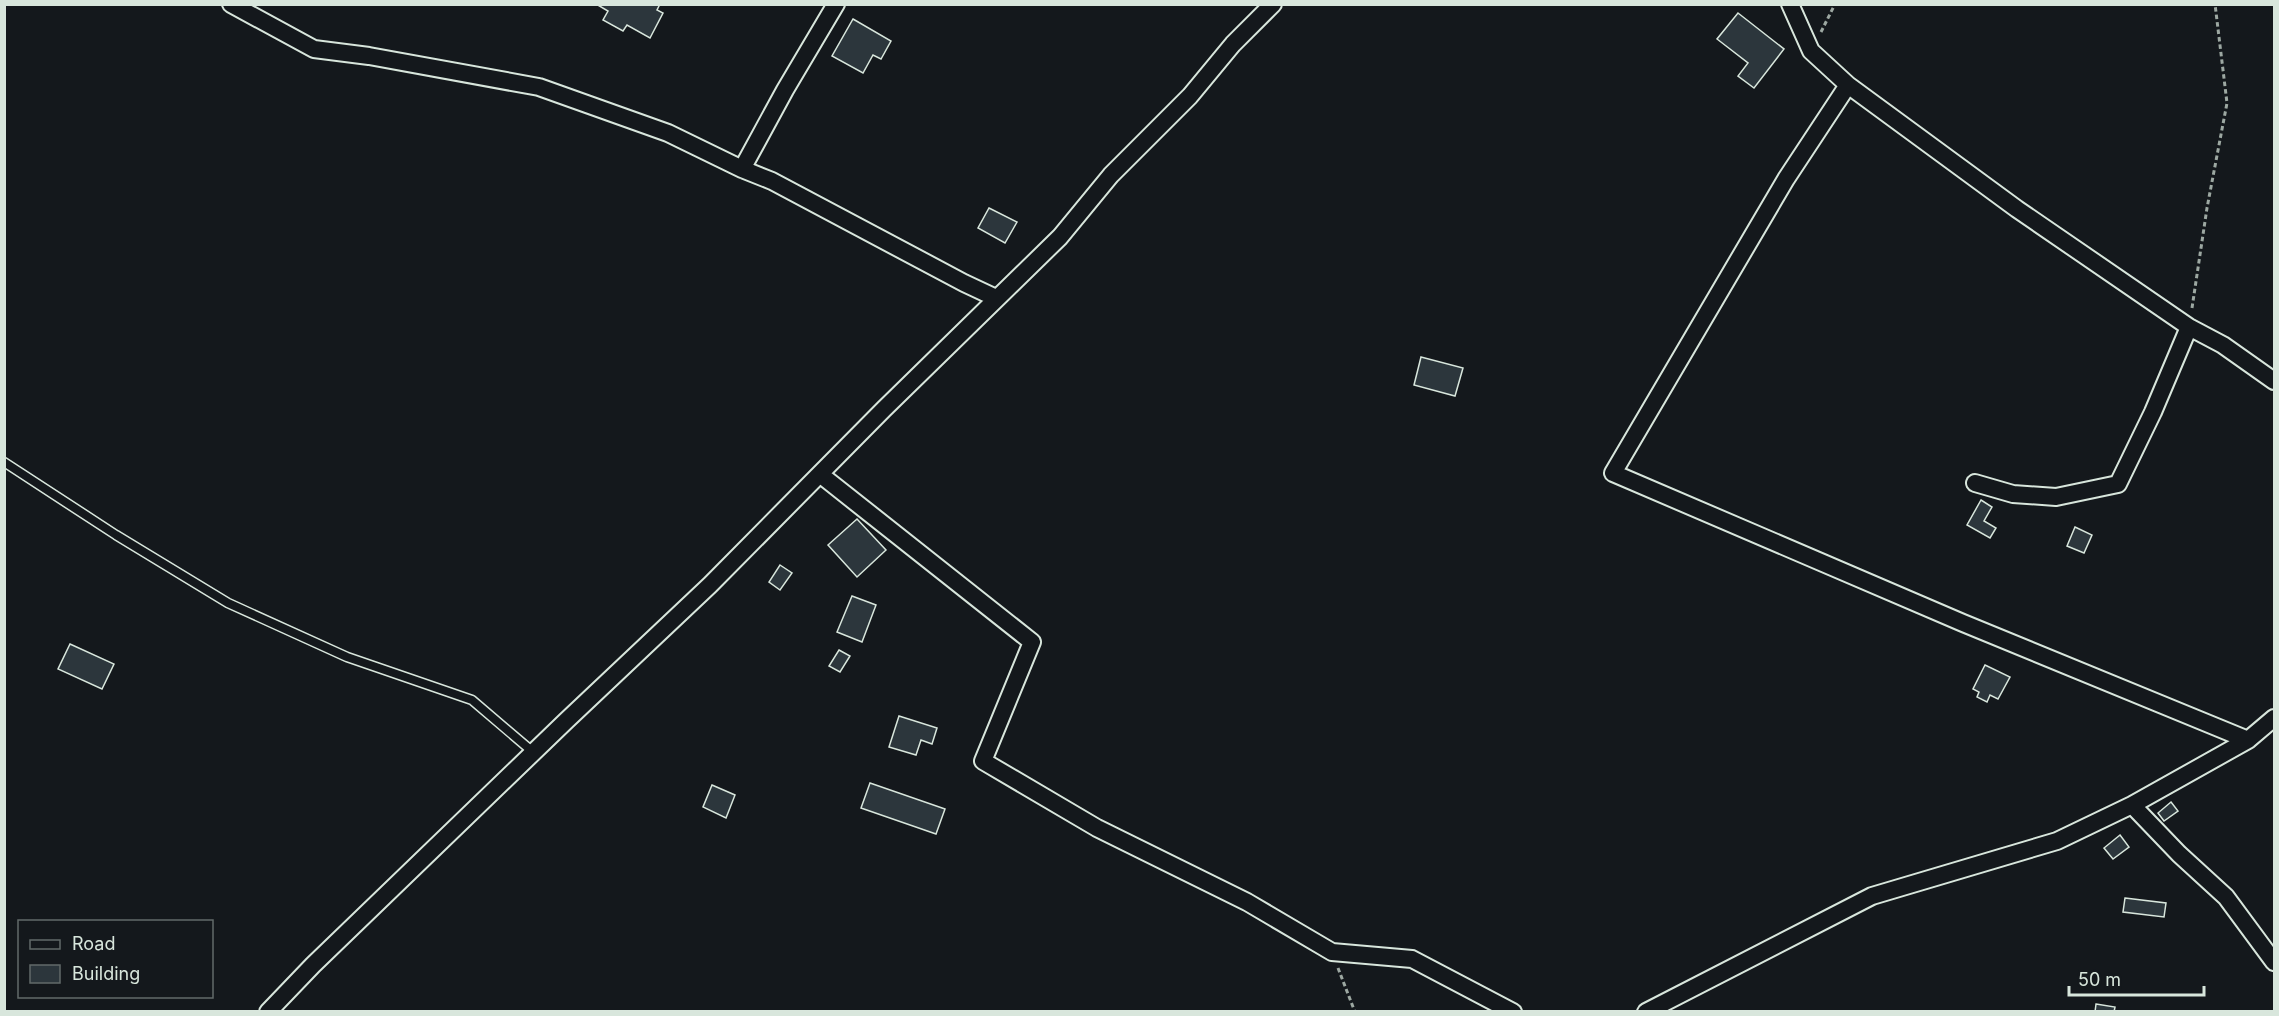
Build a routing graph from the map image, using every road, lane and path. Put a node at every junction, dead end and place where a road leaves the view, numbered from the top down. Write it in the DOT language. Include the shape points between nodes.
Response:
graph roads {
  1 [pos="231,4"];
  2 [pos="836,4"];
  3 [pos="1273,4"];
  4 [pos="1790,4"];
  5 [pos="1835,4"];
  6 [pos="2215,4"];
  7 [pos="1811,51"];
  8 [pos="1848,85"];
  9 [pos="742,169"];
  10 [pos="996,298"];
  11 [pos="2189,327"];
  12 [pos="2274,381"];
  13 [pos="4,462"];
  14 [pos="821,475"];
  15 [pos="1975,483"];
  16 [pos="2274,718"];
  17 [pos="2248,740"];
  18 [pos="533,752"];
  19 [pos="2132,805"];
  20 [pos="1332,952"];
  21 [pos="2274,962"];
  22 [pos="268,1011"];
  23 [pos="1355,1011"];
  24 [pos="1513,1011"];
  25 [pos="1646,1011"];
  1 -- 9 [label="street" via="314,49 539,87 668,133"];
  2 -- 9 [label="street"];
  3 -- 10 [label="street" via="1190,96 1111,175 1059,237"];
  4 -- 7 [label="street"];
  5 -- 7 [label="path"];
  6 -- 11 [label="path" via="2227,104"];
  7 -- 8 [label="street"];
  8 -- 11 [label="street" via="2017,209"];
  8 -- 17 [label="street" via="1786,179 1613,473"];
  9 -- 10 [label="street"];
  10 -- 14 [label="street"];
  11 -- 12 [label="street" via="2223,345"];
  11 -- 15 [label="street" via="2118,484 2056,497 2013,494"];
  13 -- 18 [label="lane" via="228,603 347,657 472,700"];
  14 -- 18 [label="street"];
  14 -- 20 [label="street" via="1032,642 983,761 1097,828 1246,902"];
  16 -- 17 [label="street"];
  17 -- 19 [label="street"];
  18 -- 22 [label="street"];
  19 -- 21 [label="street" via="2226,897"];
  19 -- 25 [label="street" via="2057,841 1872,896"];
  20 -- 23 [label="path"];
  20 -- 24 [label="street" via="1412,959"];
}
